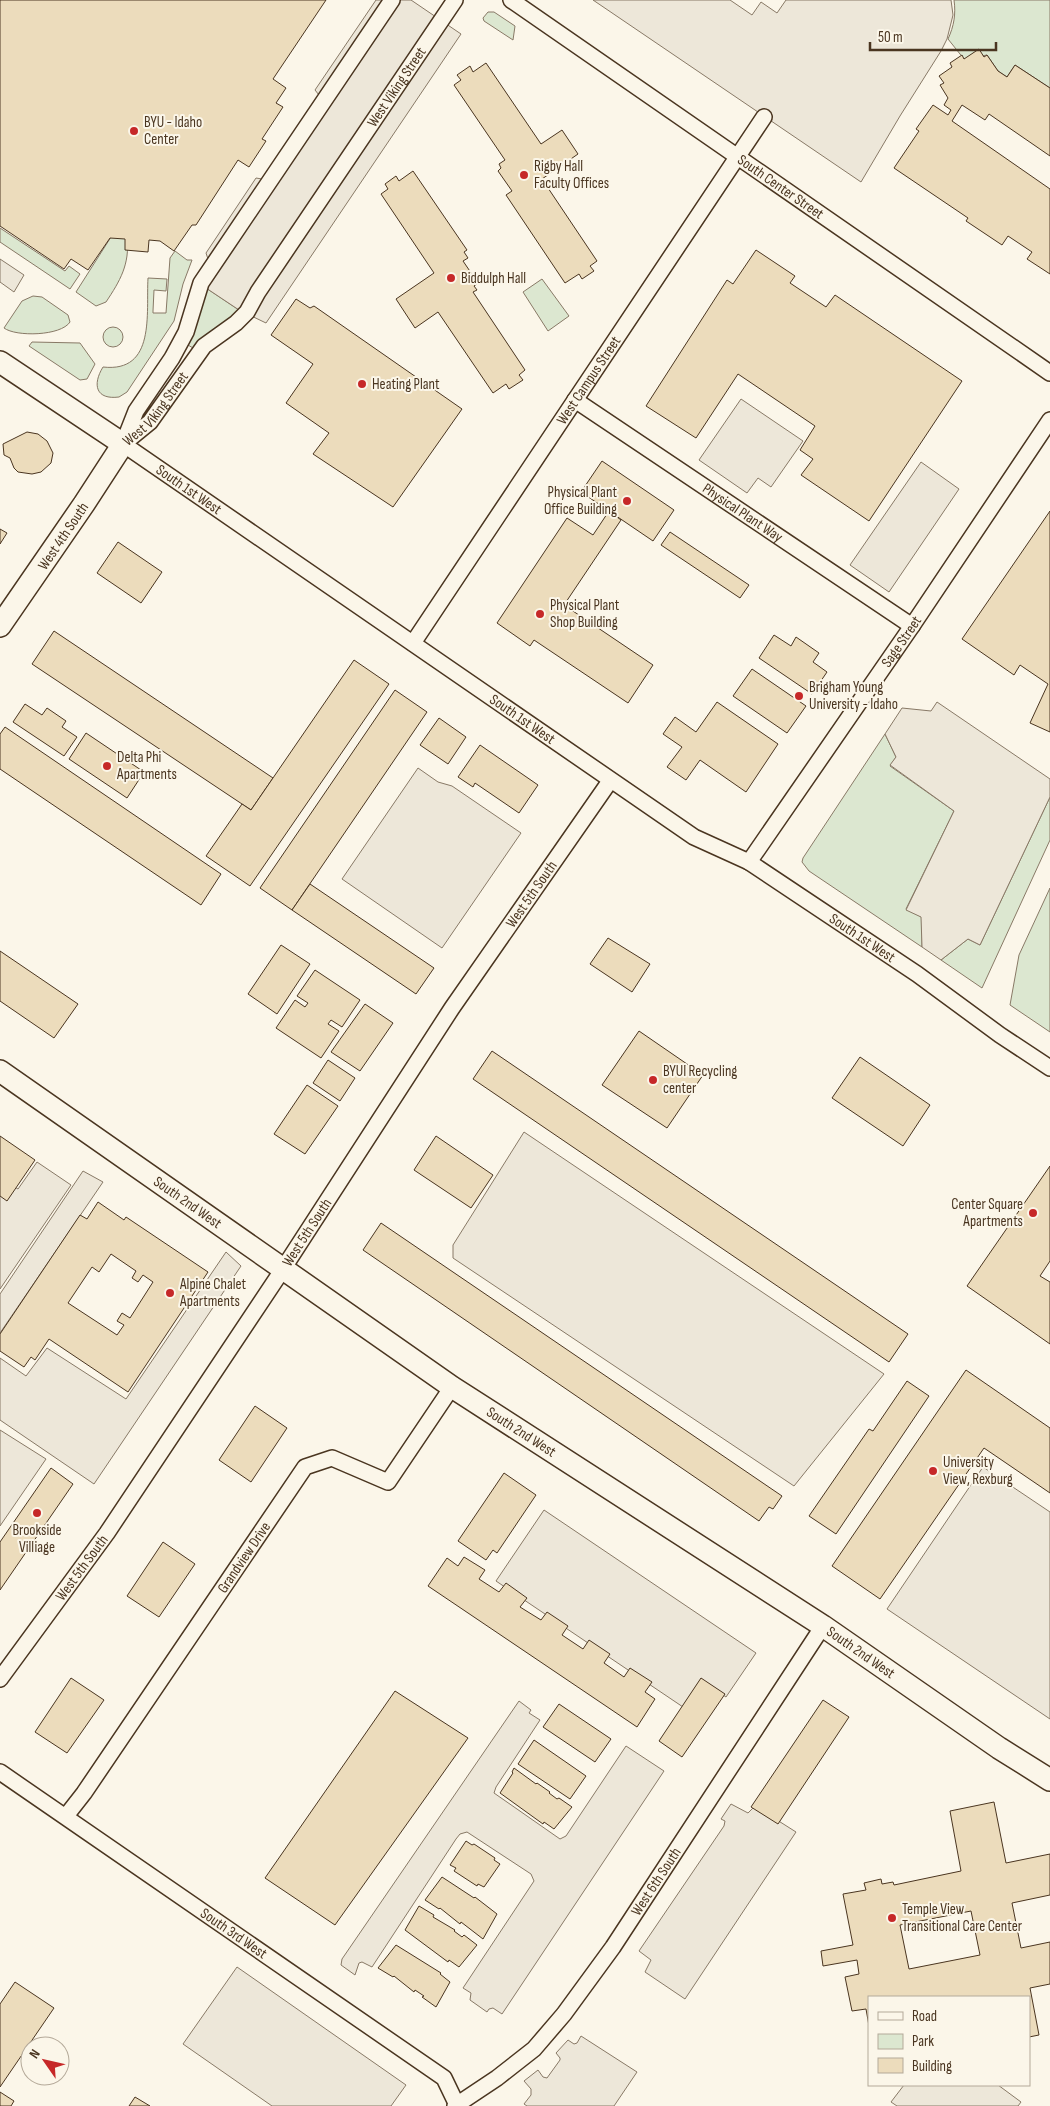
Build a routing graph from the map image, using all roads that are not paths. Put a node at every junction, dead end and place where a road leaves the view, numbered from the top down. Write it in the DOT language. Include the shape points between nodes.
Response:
graph roads {
  1 [pos="392,0"];
  2 [pos="455,0"];
  3 [pos="511,0"];
  4 [pos="764,117"];
  5 [pos="738,157"];
  6 [pos="0,362"];
  7 [pos="1050,373"];
  8 [pos="576,400"];
  9 [pos="1050,420"];
  10 [pos="123,444"];
  11 [pos="0,626"];
  12 [pos="912,626"];
  13 [pos="413,643"];
  14 [pos="610,781"];
  15 [pos="749,862"];
  16 [pos="1050,1068"];
  17 [pos="0,1071"];
  18 [pos="283,1269"];
  19 [pos="452,1387"];
  20 [pos="823,1626"];
  21 [pos="0,1679"];
  22 [pos="0,1772"];
  23 [pos="1050,1780"];
  24 [pos="66,1816"];
  25 [pos="456,2105"];
  1 -- 10 [label="street, West Viking Street" via="201,283 186,332 136,411"];
  2 -- 10 [label="street, West Viking Street" via="247,312 204,346 150,422"];
  3 -- 5 [label="street, South Center Street"];
  4 -- 5 [label="street, West Campus Street"];
  5 -- 7 [label="street, South Center Street"];
  5 -- 8 [label="street, West Campus Street"];
  6 -- 10 [label="main road, South 1st West"];
  8 -- 12 [label="street, Physical Plant Way"];
  8 -- 13 [label="street, West Campus Street"];
  9 -- 12 [label="street, Sage Street"];
  10 -- 11 [label="main road, West 4th South"];
  10 -- 13 [label="street, South 1st West"];
  12 -- 15 [label="street, Sage Street"];
  13 -- 14 [label="street, South 1st West"];
  14 -- 15 [label="street, South 1st West" via="694,838"];
  14 -- 18 [label="street, West 5th South" via="452,1008"];
  15 -- 16 [label="street, South 1st West"];
  17 -- 18 [label="main road, South 2nd West"];
  18 -- 19 [label="main road, South 2nd West"];
  18 -- 21 [label="street, West 5th South" via="106,1533"];
  19 -- 20 [label="main road, South 2nd West"];
  19 -- 24 [label="street, Grandview Drive" via="388,1482 332,1458 305,1467"];
  20 -- 23 [label="main road, South 2nd West"];
  20 -- 25 [label="street, West 6th South" via="613,1947 564,2014 534,2049"];
  22 -- 24 [label="street, South 3rd West"];
  24 -- 25 [label="street, South 3rd West" via="444,2078"];
}
